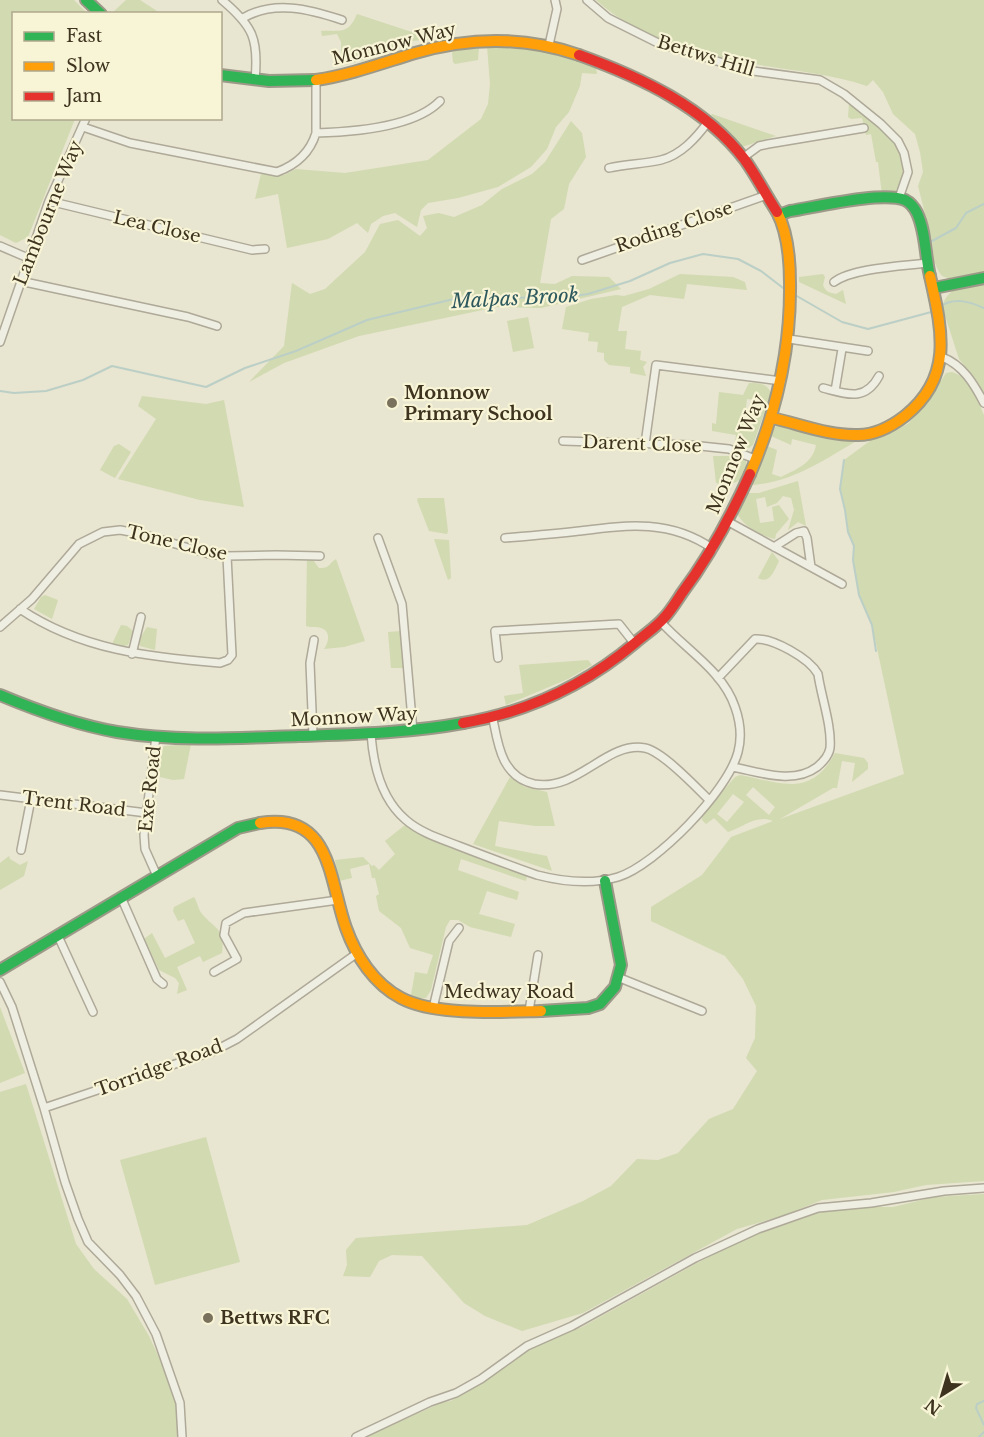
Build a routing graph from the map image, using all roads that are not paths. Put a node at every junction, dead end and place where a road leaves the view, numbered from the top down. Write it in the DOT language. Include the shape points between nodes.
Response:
graph roads {
  1 [pos="87,0"];
  2 [pos="222,0"];
  3 [pos="555,0"];
  4 [pos="587,0"];
  5 [pos="99,12"];
  6 [pos="243,18"];
  7 [pos="342,20"];
  8 [pos="549,45"];
  9 [pos="222,75"];
  10 [pos="255,80"];
  11 [pos="316,80"];
  12 [pos="440,101"];
  13 [pos="85,120"];
  14 [pos="708,122"];
  15 [pos="83,127"];
  16 [pos="864,128"];
  17 [pos="316,133"];
  18 [pos="744,157"];
  19 [pos="609,168"];
  20 [pos="767,195"];
  21 [pos="898,198"];
  22 [pos="49,201"];
  23 [pos="779,215"];
  24 [pos="0,246"];
  25 [pos="265,249"];
  26 [pos="28,258"];
  27 [pos="582,260"];
  28 [pos="927,263"];
  29 [pos="984,278"];
  30 [pos="20,281"];
  31 [pos="834,282"];
  32 [pos="934,293"];
  33 [pos="217,326"];
  34 [pos="789,339"];
  35 [pos="0,342"];
  36 [pos="842,349"];
  37 [pos="867,351"];
  38 [pos="942,357"];
  39 [pos="879,376"];
  40 [pos="781,381"];
  41 [pos="823,388"];
  42 [pos="835,391"];
  43 [pos="984,403"];
  44 [pos="772,418"];
  45 [pos="563,441"];
  46 [pos="645,444"];
  47 [pos="755,459"];
  48 [pos="727,521"];
  49 [pos="378,538"];
  50 [pos="505,538"];
  51 [pos="774,547"];
  52 [pos="712,549"];
  53 [pos="227,556"];
  54 [pos="320,556"];
  55 [pos="811,567"];
  56 [pos="842,584"];
  57 [pos="20,609"];
  58 [pos="141,617"];
  59 [pos="661,622"];
  60 [pos="0,627"];
  61 [pos="314,640"];
  62 [pos="634,643"];
  63 [pos="132,654"];
  64 [pos="498,658"];
  65 [pos="718,678"];
  66 [pos="0,695"];
  67 [pos="493,719"];
  68 [pos="413,731"];
  69 [pos="371,733"];
  70 [pos="313,735"];
  71 [pos="156,736"];
  72 [pos="732,766"];
  73 [pos="0,795"];
  74 [pos="31,799"];
  75 [pos="709,800"];
  76 [pos="147,813"];
  77 [pos="21,850"];
  78 [pos="157,876"];
  79 [pos="605,880"];
  80 [pos="121,897"];
  81 [pos="338,900"];
  82 [pos="459,928"];
  83 [pos="58,936"];
  84 [pos="356,954"];
  85 [pos="538,956"];
  86 [pos="0,970"];
  87 [pos="214,972"];
  88 [pos="620,978"];
  89 [pos="0,982"];
  90 [pos="163,984"];
  91 [pos="433,1008"];
  92 [pos="529,1011"];
  93 [pos="702,1011"];
  94 [pos="93,1012"];
  95 [pos="44,1108"];
  96 [pos="984,1188"];
  97 [pos="182,1437"];
  98 [pos="356,1437"];
  1 -- 5 [label="street"];
  2 -- 6 [label="street"];
  3 -- 8 [label="street"];
  4 -- 21 [label="street, Bettws Hill" via="608,18 658,43 746,70 820,80 844,94 898,141 908,172"];
  6 -- 7 [label="street" via="254,10 303,6"];
  6 -- 10 [label="street" via="256,46"];
  8 -- 11 [label="street, Monnow Way" via="481,40"];
  8 -- 14 [label="street, Monnow Way" via="634,78 674,98"];
  9 -- 10 [label="street, Monnow Way"];
  10 -- 11 [label="street, Monnow Way"];
  11 -- 17 [label="street"];
  12 -- 17 [label="street" via="407,120 376,128"];
  13 -- 15 [label="street, Lambourne Way"];
  14 -- 18 [label="street, Monnow Way"];
  14 -- 19 [label="street" via="675,155"];
  15 -- 17 [label="street" via="130,143 277,172 293,166 308,151"];
  15 -- 22 [label="street, Lambourne Way"];
  16 -- 18 [label="street" via="759,146"];
  18 -- 20 [label="street, Monnow Way"];
  20 -- 23 [label="street, Monnow Way"];
  20 -- 27 [label="street, Roding Close"];
  21 -- 23 [label="street"];
  21 -- 28 [label="street" via="906,200 917,213"];
  22 -- 25 [label="street, Lea Close" via="252,250"];
  22 -- 26 [label="street, Lambourne Way"];
  23 -- 34 [label="street, Monnow Way" via="791,285"];
  24 -- 26 [label="street"];
  26 -- 30 [label="street, Lambourne Way"];
  28 -- 31 [label="street" via="853,273"];
  28 -- 32 [label="street"];
  29 -- 32 [label="street"];
  30 -- 33 [label="street"];
  30 -- 35 [label="street, Lambourne Way"];
  32 -- 38 [label="street"];
  34 -- 36 [label="street"];
  34 -- 40 [label="street, Monnow Way"];
  36 -- 37 [label="street"];
  36 -- 42 [label="street"];
  38 -- 43 [label="street" via="966,375"];
  38 -- 44 [label="street" via="937,375 921,402 875,432 838,434"];
  39 -- 42 [label="street" via="866,392 852,395"];
  40 -- 44 [label="street, Monnow Way"];
  40 -- 46 [label="street" via="656,365"];
  41 -- 42 [label="street"];
  44 -- 47 [label="street, Monnow Way"];
  45 -- 46 [label="street, Darent Close"];
  46 -- 47 [label="street, Darent Close" via="729,449"];
  47 -- 48 [label="street, Monnow Way"];
  48 -- 51 [label="street"];
  48 -- 52 [label="street, Monnow Way"];
  49 -- 68 [label="street" via="402,603"];
  50 -- 52 [label="street" via="629,525 680,532"];
  51 -- 55 [label="street"];
  51 -- 55 [label="street" via="804,531"];
  52 -- 59 [label="street, Monnow Way"];
  53 -- 54 [label="street, Tone Close"];
  53 -- 57 [label="street, Tone Close" via="142,534 103,532 79,544"];
  53 -- 63 [label="street" via="232,647 228,660 188,662"];
  55 -- 56 [label="street"];
  57 -- 60 [label="street, Tone Close"];
  57 -- 63 [label="street" via="56,629"];
  58 -- 63 [label="street"];
  59 -- 62 [label="street, Monnow Way"];
  59 -- 65 [label="street"];
  61 -- 70 [label="street" via="310,663"];
  62 -- 64 [label="street" via="619,624 495,631"];
  62 -- 67 [label="street, Monnow Way" via="583,682"];
  65 -- 72 [label="street" via="730,695 739,724 740,741"];
  65 -- 72 [label="street" via="755,639 765,639 807,660 818,674 829,734 827,755 808,774 788,777"];
  66 -- 71 [label="street, Monnow Way" via="94,727"];
  67 -- 68 [label="street, Monnow Way"];
  67 -- 75 [label="street" via="501,756 527,782 561,783 621,750 644,747 673,766"];
  68 -- 69 [label="street, Monnow Way"];
  69 -- 70 [label="street, Monnow Way"];
  69 -- 79 [label="street" via="379,779 389,801 406,820 426,833 537,875 570,882"];
  70 -- 71 [label="street, Monnow Way"];
  71 -- 76 [label="street, Exe Road"];
  72 -- 75 [label="street"];
  73 -- 74 [label="street, Trent Road"];
  74 -- 76 [label="street, Trent Road"];
  74 -- 77 [label="street"];
  75 -- 79 [label="street" via="648,861"];
  76 -- 78 [label="street, Exe Road" via="145,849"];
  78 -- 80 [label="street, Medway Road"];
  78 -- 81 [label="street, Medway Road" via="238,828 279,820 300,827 315,838 328,860"];
  79 -- 88 [label="street"];
  80 -- 83 [label="street, Medway Road"];
  80 -- 90 [label="street" via="157,979"];
  81 -- 84 [label="street, Medway Road"];
  81 -- 87 [label="street" via="244,913 226,923 224,935 237,959"];
  82 -- 91 [label="street" via="449,941"];
  83 -- 86 [label="street, Medway Road"];
  83 -- 94 [label="street"];
  84 -- 91 [label="street, Medway Road" via="393,993"];
  84 -- 95 [label="street, Torridge Road" via="237,1039 214,1051"];
  85 -- 92 [label="street"];
  88 -- 92 [label="street, Medway Road" via="607,998 591,1008"];
  88 -- 93 [label="street"];
  89 -- 95 [label="street" via="12,1007"];
  91 -- 92 [label="street, Medway Road"];
  95 -- 97 [label="street" via="65,1182 88,1242 136,1296 156,1334 180,1403"];
  96 -- 98 [label="street" via="818,1208 758,1229 527,1346 456,1393"];
}
